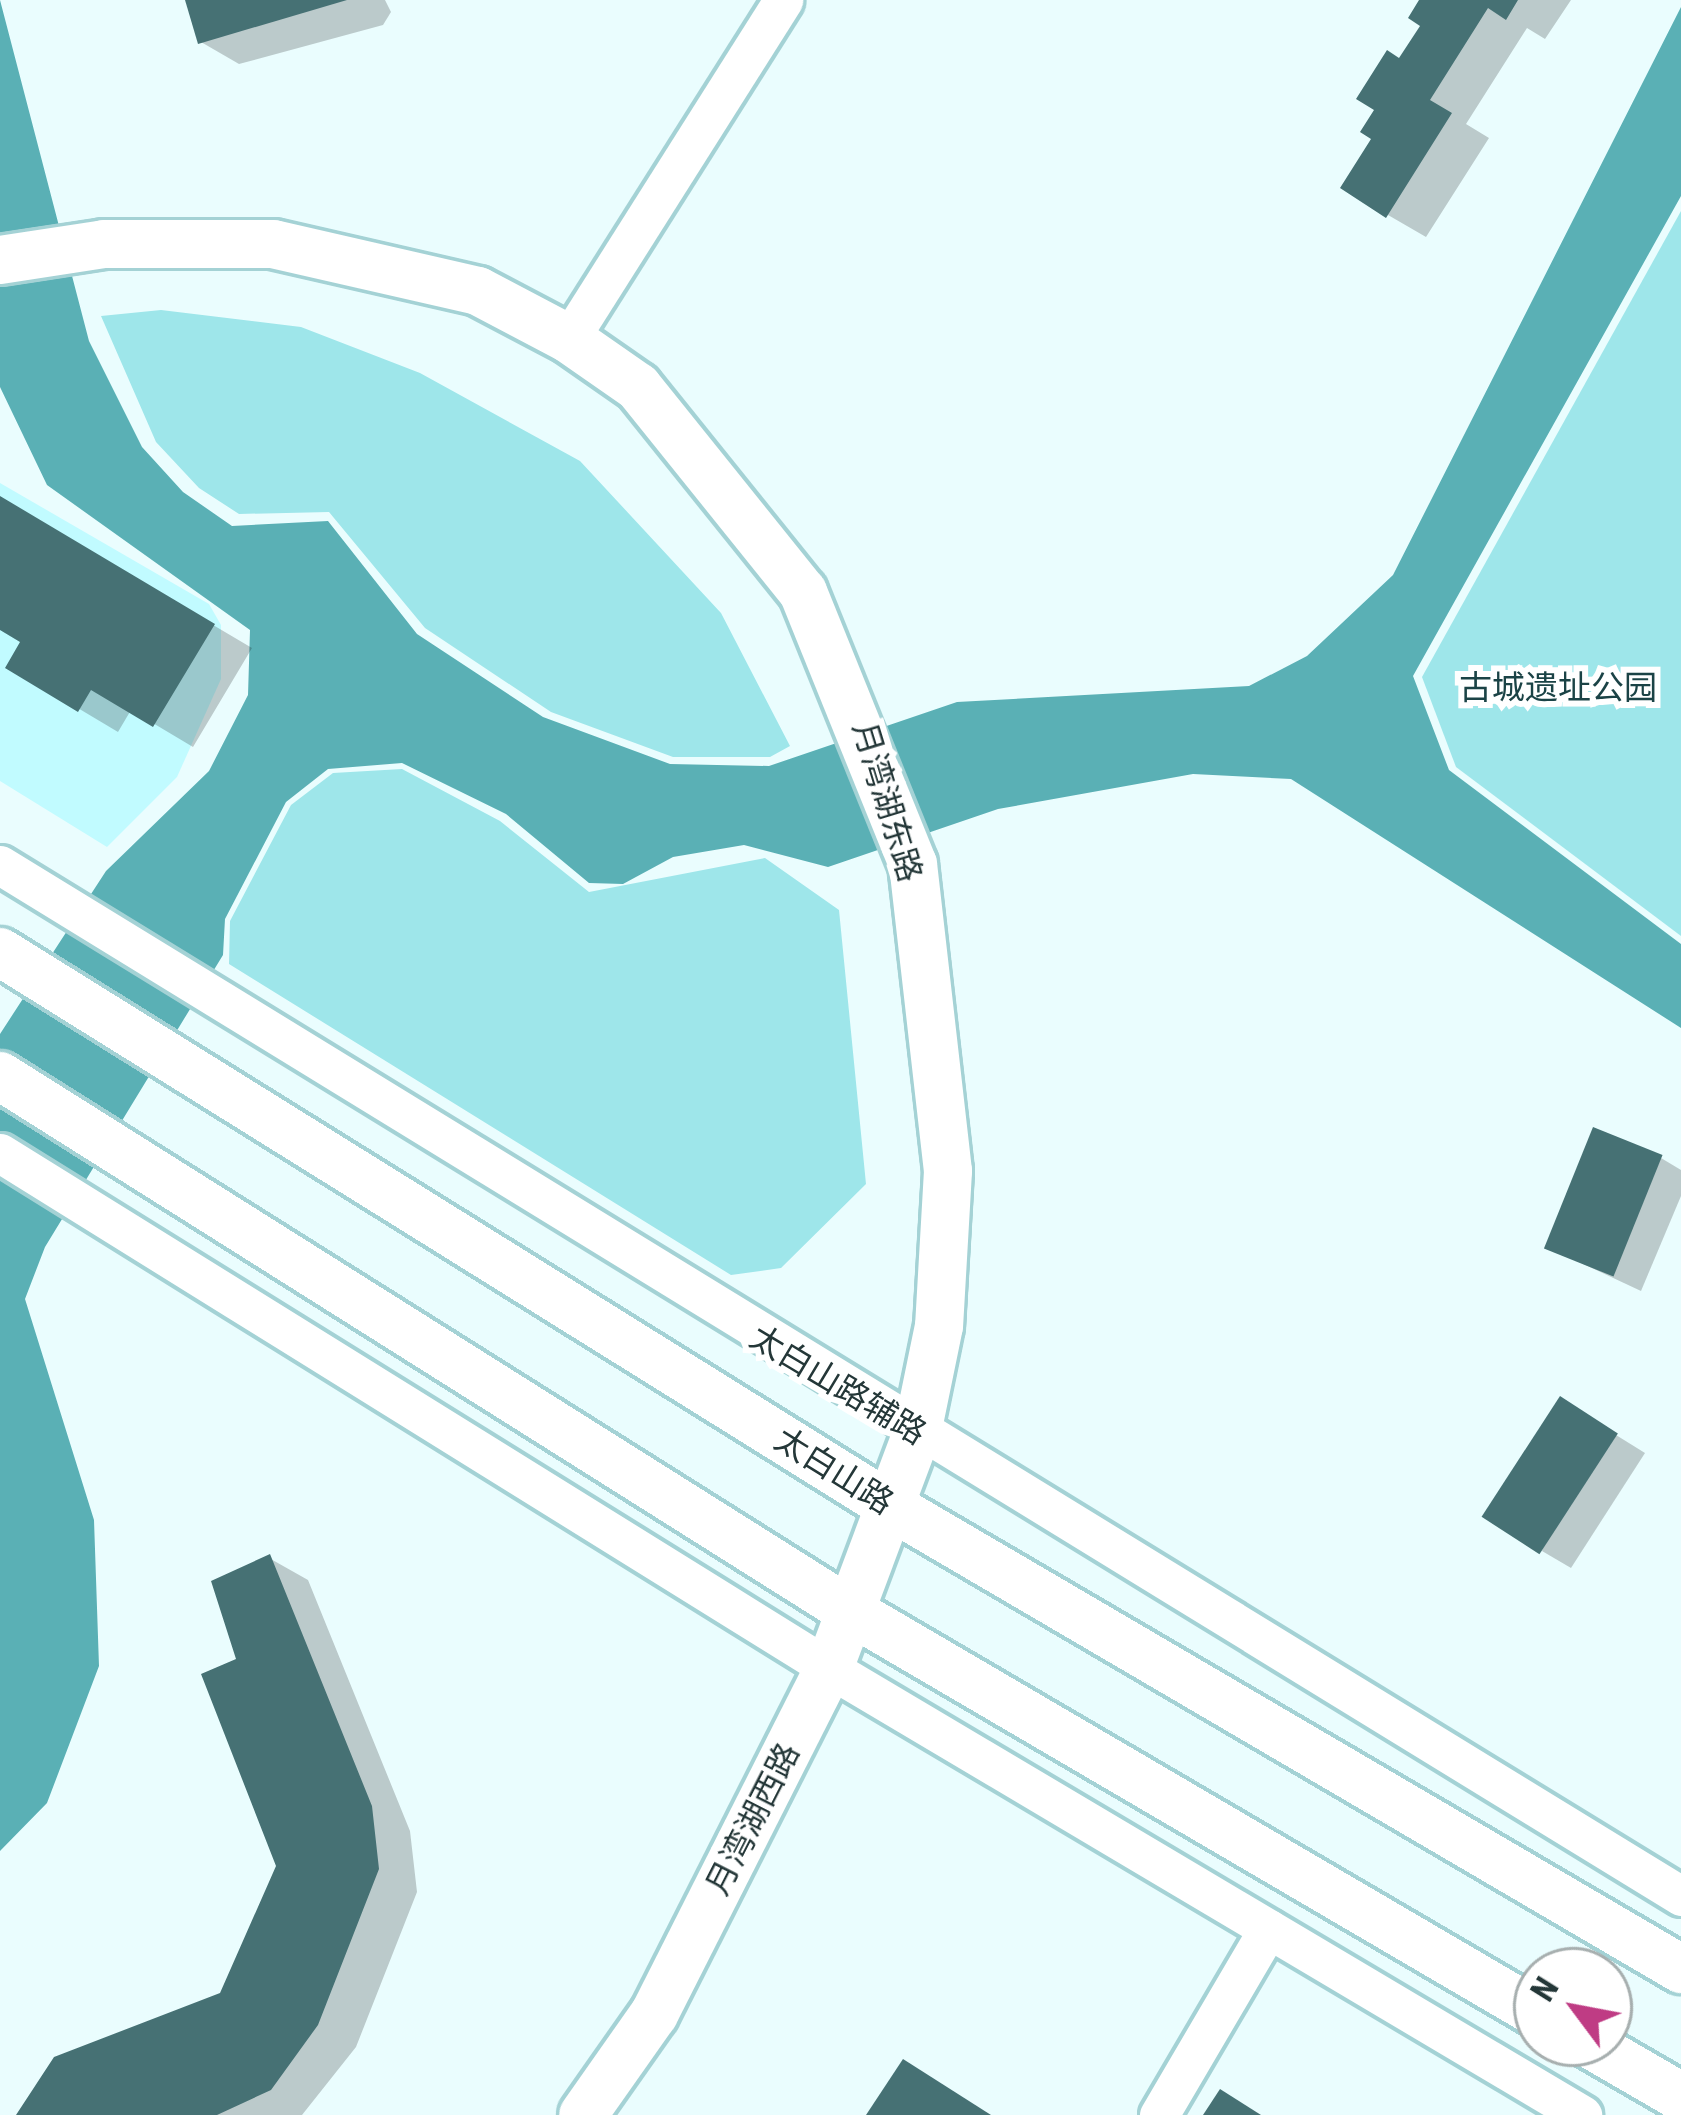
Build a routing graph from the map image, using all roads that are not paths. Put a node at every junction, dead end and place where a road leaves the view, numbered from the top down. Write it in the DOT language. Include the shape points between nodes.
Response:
graph roads {
  1 [pos="783,0"];
  2 [pos="0,260"];
  3 [pos="569,339"];
  4 [pos="0,865"];
  5 [pos="17,963"];
  6 [pos="0,1076"];
  7 [pos="0,1153"];
  8 [pos="917,1432"];
  9 [pos="890,1506"];
  10 [pos="850,1611"];
  11 [pos="830,1668"];
  12 [pos="1681,1896"];
  13 [pos="1268,1929"];
  14 [pos="1681,1969"];
  15 [pos="1513,1999"];
  16 [pos="1629,2067"];
  17 [pos="1681,2097"];
  18 [pos="583,2115"];
  19 [pos="1159,2115"];
  20 [pos="1582,2115"];
  1 -- 3 [label="street"];
  2 -- 3 [label="main road, 月湾湖东路" via="104,244 273,244 478,291"];
  3 -- 8 [label="main road, 月湾湖东路" via="638,387 718,476 803,592 855,698 913,864 948,1171 939,1326"];
  4 -- 8 [label="street, 太白山路辅路"];
  5 -- 9 [label="main road, 太白山路"];
  6 -- 10 [label="main road"];
  7 -- 11 [label="street"];
  8 -- 9 [label="main road, 月湾湖东路"];
  8 -- 12 [label="street, 太白山路辅路"];
  9 -- 10 [label="main road, 月湾湖西路"];
  9 -- 14 [label="main road, 太白山路"];
  10 -- 11 [label="main road, 月湾湖西路"];
  10 -- 15 [label="main road"];
  11 -- 13 [label="street"];
  11 -- 18 [label="main road, 月湾湖西路" via="654,2014"];
  13 -- 19 [label="street"];
  13 -- 20 [label="street"];
  16 -- 17 [label="main road"];
}
